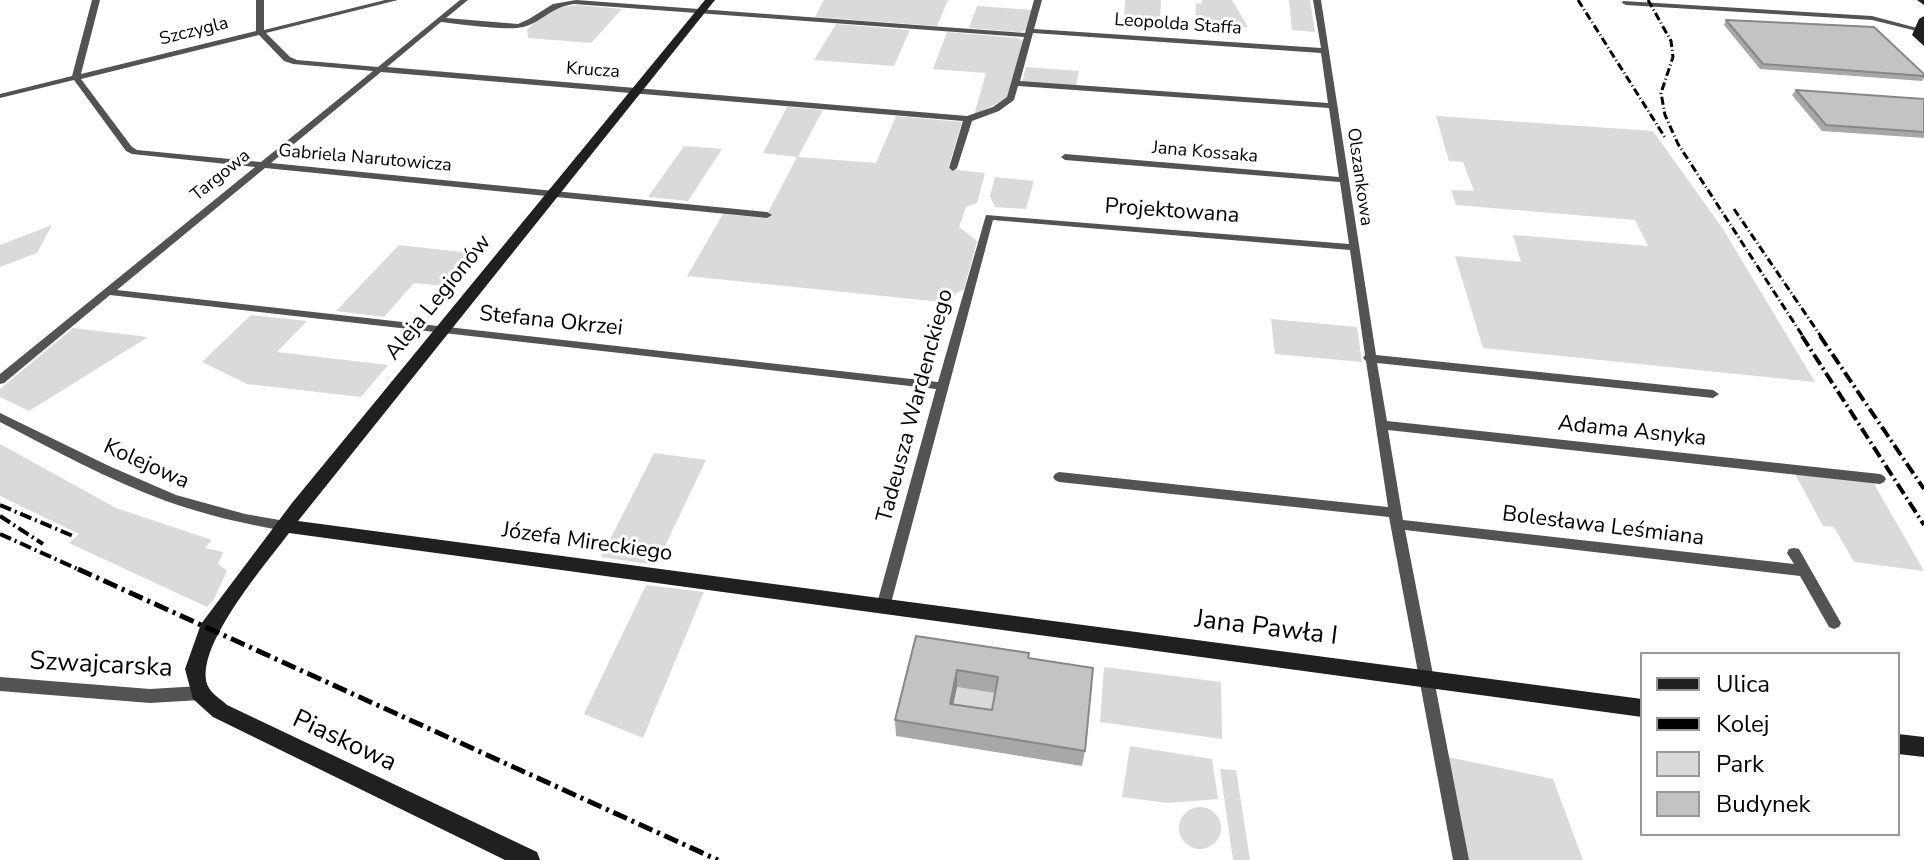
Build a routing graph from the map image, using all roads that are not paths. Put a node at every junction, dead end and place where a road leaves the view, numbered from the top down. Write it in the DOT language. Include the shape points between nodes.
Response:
graph roads {
  1 [pos="96,0"];
  2 [pos="260,0"];
  3 [pos="394,0"];
  4 [pos="464,0"];
  5 [pos="710,0"];
  6 [pos="1038,0"];
  7 [pos="1317,0"];
  8 [pos="1626,3"];
  9 [pos="701,11"];
  10 [pos="439,20"];
  11 [pos="1922,22"];
  12 [pos="260,32"];
  13 [pos="1029,33"];
  14 [pos="1924,43"];
  15 [pos="1324,51"];
  16 [pos="379,69"];
  17 [pos="76,77"];
  18 [pos="1016,83"];
  19 [pos="638,90"];
  20 [pos="0,96"];
  21 [pos="1330,106"];
  22 [pos="968,119"];
  23 [pos="1065,157"];
  24 [pos="263,165"];
  25 [pos="953,168"];
  26 [pos="1343,180"];
  27 [pos="555,193"];
  28 [pos="767,215"];
  29 [pos="989,217"];
  30 [pos="1351,247"];
  31 [pos="108,292"];
  32 [pos="444,330"];
  33 [pos="1369,358"];
  34 [pos="0,380"];
  35 [pos="941,386"];
  36 [pos="1713,394"];
  37 [pos="0,417"];
  38 [pos="1381,425"];
  39 [pos="1059,477"];
  40 [pos="1880,479"];
  41 [pos="1395,518"];
  42 [pos="285,526"];
  43 [pos="1794,553"];
  44 [pos="1804,571"];
  45 [pos="883,607"];
  46 [pos="1834,623"];
  47 [pos="1424,678"];
  48 [pos="0,684"];
  49 [pos="200,693"];
  50 [pos="1640,708"];
  51 [pos="1900,744"];
  52 [pos="1924,747"];
  53 [pos="529,860"];
  54 [pos="1461,860"];
  1 -- 17 [label="street"];
  2 -- 12 [label="street"];
  3 -- 12 [label="street, Szczygla"];
  4 -- 10 [label="street, Targowa"];
  5 -- 9 [label="street, Aleja Legionów"];
  6 -- 13 [label="street"];
  7 -- 15 [label="street, Olszankowa"];
  8 -- 11 [label="street"];
  9 -- 10 [label="street, Leopolda Staffa" via="568,2 547,7 522,25"];
  9 -- 13 [label="street, Leopolda Staffa"];
  9 -- 19 [label="street, Aleja Legionów"];
  10 -- 16 [label="street, Targowa"];
  11 -- 14 [label="street"];
  12 -- 16 [label="street, Krucza" via="290,61"];
  12 -- 17 [label="street, Szczygla"];
  13 -- 15 [label="street, Leopolda Staffa"];
  13 -- 18 [label="street"];
  15 -- 21 [label="street, Olszankowa"];
  16 -- 19 [label="street, Krucza"];
  16 -- 24 [label="street, Targowa"];
  17 -- 20 [label="street, Szczygla"];
  17 -- 24 [label="street, Gabriela Narutowicza" via="132,151"];
  18 -- 21 [label="street"];
  18 -- 22 [label="street" via="1004,104"];
  19 -- 22 [label="street, Krucza"];
  19 -- 27 [label="street, Aleja Legionów"];
  21 -- 26 [label="street, Olszankowa"];
  22 -- 25 [label="street"];
  23 -- 26 [label="street, Jana Kossaka"];
  24 -- 27 [label="street, Gabriela Narutowicza"];
  24 -- 31 [label="street, Targowa"];
  26 -- 30 [label="street, Olszankowa"];
  27 -- 28 [label="street, Gabriela Narutowicza"];
  27 -- 32 [label="street, Aleja Legionów"];
  29 -- 30 [label="street, Projektowana"];
  29 -- 35 [label="street, Tadeusza Wardenckiego"];
  30 -- 33 [label="street, Olszankowa"];
  31 -- 32 [label="street, Stefana Okrzei"];
  31 -- 34 [label="street, Targowa"];
  32 -- 35 [label="street, Stefana Okrzei"];
  32 -- 42 [label="street, Aleja Legionów"];
  33 -- 36 [label="street"];
  33 -- 38 [label="street, Olszankowa"];
  35 -- 45 [label="street, Tadeusza Wardenckiego"];
  37 -- 42 [label="street, Kolejowa" via="151,493 217,515"];
  38 -- 40 [label="street, Adama Asnyka"];
  38 -- 41 [label="street, Olszankowa"];
  39 -- 41 [label="street"];
  41 -- 44 [label="street, Bolesława Leśmiana"];
  41 -- 47 [label="street, Olszankowa"];
  42 -- 45 [label="street, Józefa Mireckiego"];
  42 -- 49 [label="street, Aleja Legionów" via="208,630 195,669"];
  43 -- 44 [label="street"];
  44 -- 46 [label="street"];
  45 -- 47 [label="street, Jana Pawła I"];
  47 -- 50 [label="street, Jana Pawła I"];
  47 -- 54 [label="street, Olszankowa" via="1431,688"];
  48 -- 49 [label="street, Szwajcarska" via="150,696"];
  49 -- 53 [label="street, Piaskowa" via="220,711 270,737"];
  51 -- 52 [label="street"];
}
